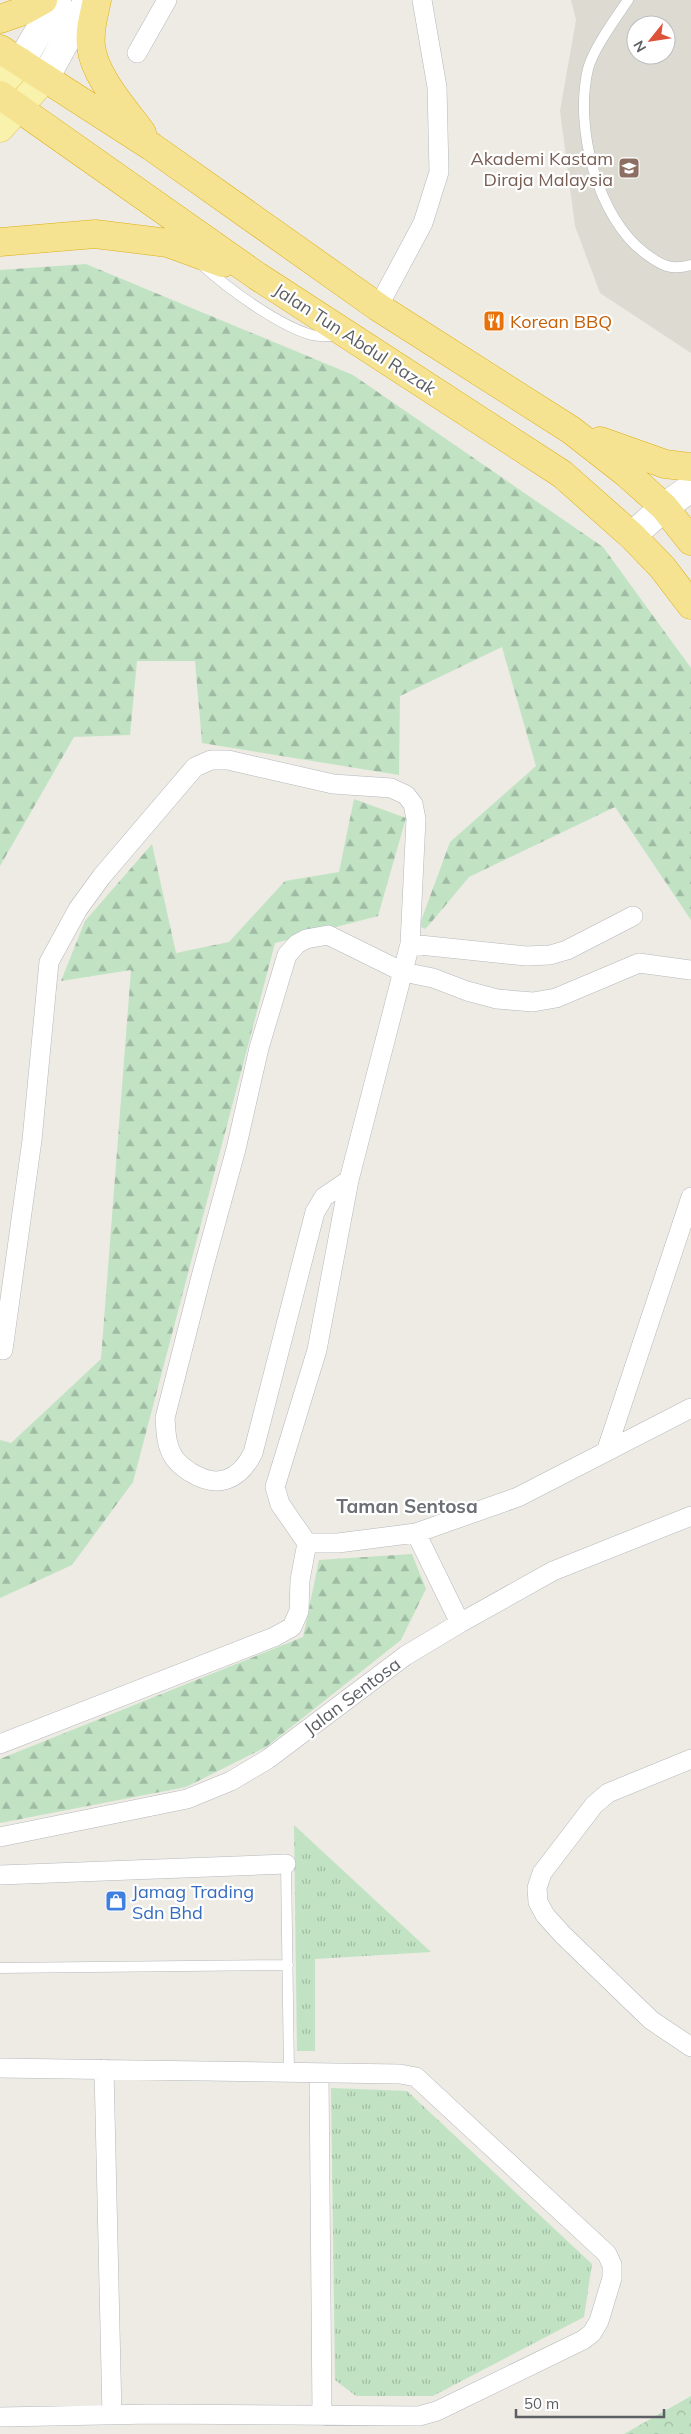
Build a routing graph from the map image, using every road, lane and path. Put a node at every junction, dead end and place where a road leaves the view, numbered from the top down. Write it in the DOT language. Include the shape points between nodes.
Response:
graph roads {
  1 [pos="42,0"];
  2 [pos="57,0"];
  3 [pos="88,0"];
  4 [pos="97,0"];
  5 [pos="167,0"];
  6 [pos="422,0"];
  7 [pos="628,0"];
  8 [pos="0,19"];
  9 [pos="137,53"];
  10 [pos="10,56"];
  11 [pos="45,78"];
  12 [pos="0,86"];
  13 [pos="10,102"];
  14 [pos="0,128"];
  15 [pos="152,147"];
  16 [pos="0,242"];
  17 [pos="184,249"];
  18 [pos="691,265"];
  19 [pos="257,276"];
  20 [pos="378,307"];
  21 [pos="351,337"];
  22 [pos="571,430"];
  23 [pos="691,467"];
  24 [pos="691,488"];
  25 [pos="664,507"];
  26 [pos="632,536"];
  27 [pos="691,541"];
  28 [pos="691,605"];
  29 [pos="633,916"];
  30 [pos="410,944"];
  31 [pos="691,970"];
  32 [pos="403,972"];
  33 [pos="350,1180"];
  34 [pos="691,1197"];
  35 [pos="3,1350"];
  36 [pos="691,1408"];
  37 [pos="606,1452"];
  38 [pos="691,1516"];
  39 [pos="416,1533"];
  40 [pos="307,1543"];
  41 [pos="460,1623"];
  42 [pos="0,1744"];
  43 [pos="691,1759"];
  44 [pos="0,1837"];
  45 [pos="286,1864"];
  46 [pos="0,1875"];
  47 [pos="288,1965"];
  48 [pos="0,1968"];
  49 [pos="691,2047"];
  50 [pos="0,2068"];
  51 [pos="104,2069"];
  52 [pos="289,2072"];
  53 [pos="318,2073"];
  54 [pos="112,2415"];
  55 [pos="322,2416"];
  56 [pos="0,2417"];
  1 -- 8 [label="highway"];
  2 -- 10 [label="main road"];
  3 -- 11 [label="main road"];
  4 -- 15 [label="highway" via="91,48 112,92"];
  5 -- 9 [label="street"];
  6 -- 20 [label="street" via="438,87 439,172 423,223"];
  7 -- 18 [label="lane" via="588,68 584,113 591,160 606,205 631,243 663,267"];
  10 -- 11 [label="highway"];
  10 -- 12 [label="main road"];
  11 -- 13 [label="main road"];
  11 -- 15 [label="highway"];
  13 -- 14 [label="main road"];
  13 -- 19 [label="highway, Jalan Tun Abdul Razak"];
  15 -- 20 [label="highway"];
  16 -- 17 [label="highway" via="95,234 168,243"];
  17 -- 19 [label="highway"];
  17 -- 21 [label="lane" via="221,282 292,327 313,335"];
  19 -- 21 [label="highway, Jalan Tun Abdul Razak"];
  20 -- 22 [label="highway"];
  21 -- 26 [label="highway, Jalan Tun Abdul Razak" via="562,474"];
  22 -- 23 [label="highway" via="640,457"];
  22 -- 25 [label="highway"];
  24 -- 25 [label="main road"];
  25 -- 26 [label="main road"];
  25 -- 27 [label="highway"];
  26 -- 28 [label="highway, Jalan Tun Abdul Razak" via="662,567"];
  29 -- 30 [label="street" via="568,950 550,955 526,956"];
  30 -- 32 [label="street"];
  30 -- 35 [label="street" via="416,819 413,804 406,795 391,788 333,784 228,760 211,760 195,768 102,876 78,909 49,962 32,1140"];
  31 -- 32 [label="street" via="638,963 556,998 533,1002 497,999 433,978"];
  32 -- 33 [label="street"];
  32 -- 33 [label="street" via="328,935 306,939 288,955 259,1048 236,1149 165,1418 173,1457 200,1479 227,1480 240,1473 253,1453 315,1212 324,1197"];
  33 -- 40 [label="street" via="317,1350 275,1487 280,1504"];
  34 -- 37 [label="street"];
  36 -- 37 [label="street"];
  37 -- 39 [label="street" via="518,1496"];
  38 -- 41 [label="street, Jalan Sentosa" via="554,1572"];
  39 -- 40 [label="street" via="338,1543"];
  39 -- 41 [label="street"];
  40 -- 42 [label="street" via="300,1580 299,1611 292,1627 274,1637"];
  41 -- 44 [label="street, Jalan Sentosa" via="405,1656 268,1759 231,1781 187,1799"];
  43 -- 49 [label="street" via="608,1793 594,1805 542,1873 537,1888 538,1902 545,1915 563,1935 651,2020"];
  45 -- 46 [label="street"];
  45 -- 47 [label="lane"];
  47 -- 48 [label="lane"];
  47 -- 52 [label="lane"];
  50 -- 51 [label="street"];
  51 -- 52 [label="street"];
  51 -- 54 [label="street"];
  52 -- 53 [label="street"];
  53 -- 55 [label="street"];
  53 -- 55 [label="street" via="416,2077 607,2254 612,2265 599,2321 592,2333 582,2340 437,2411 419,2416"];
  54 -- 55 [label="street"];
  54 -- 56 [label="street"];
}
